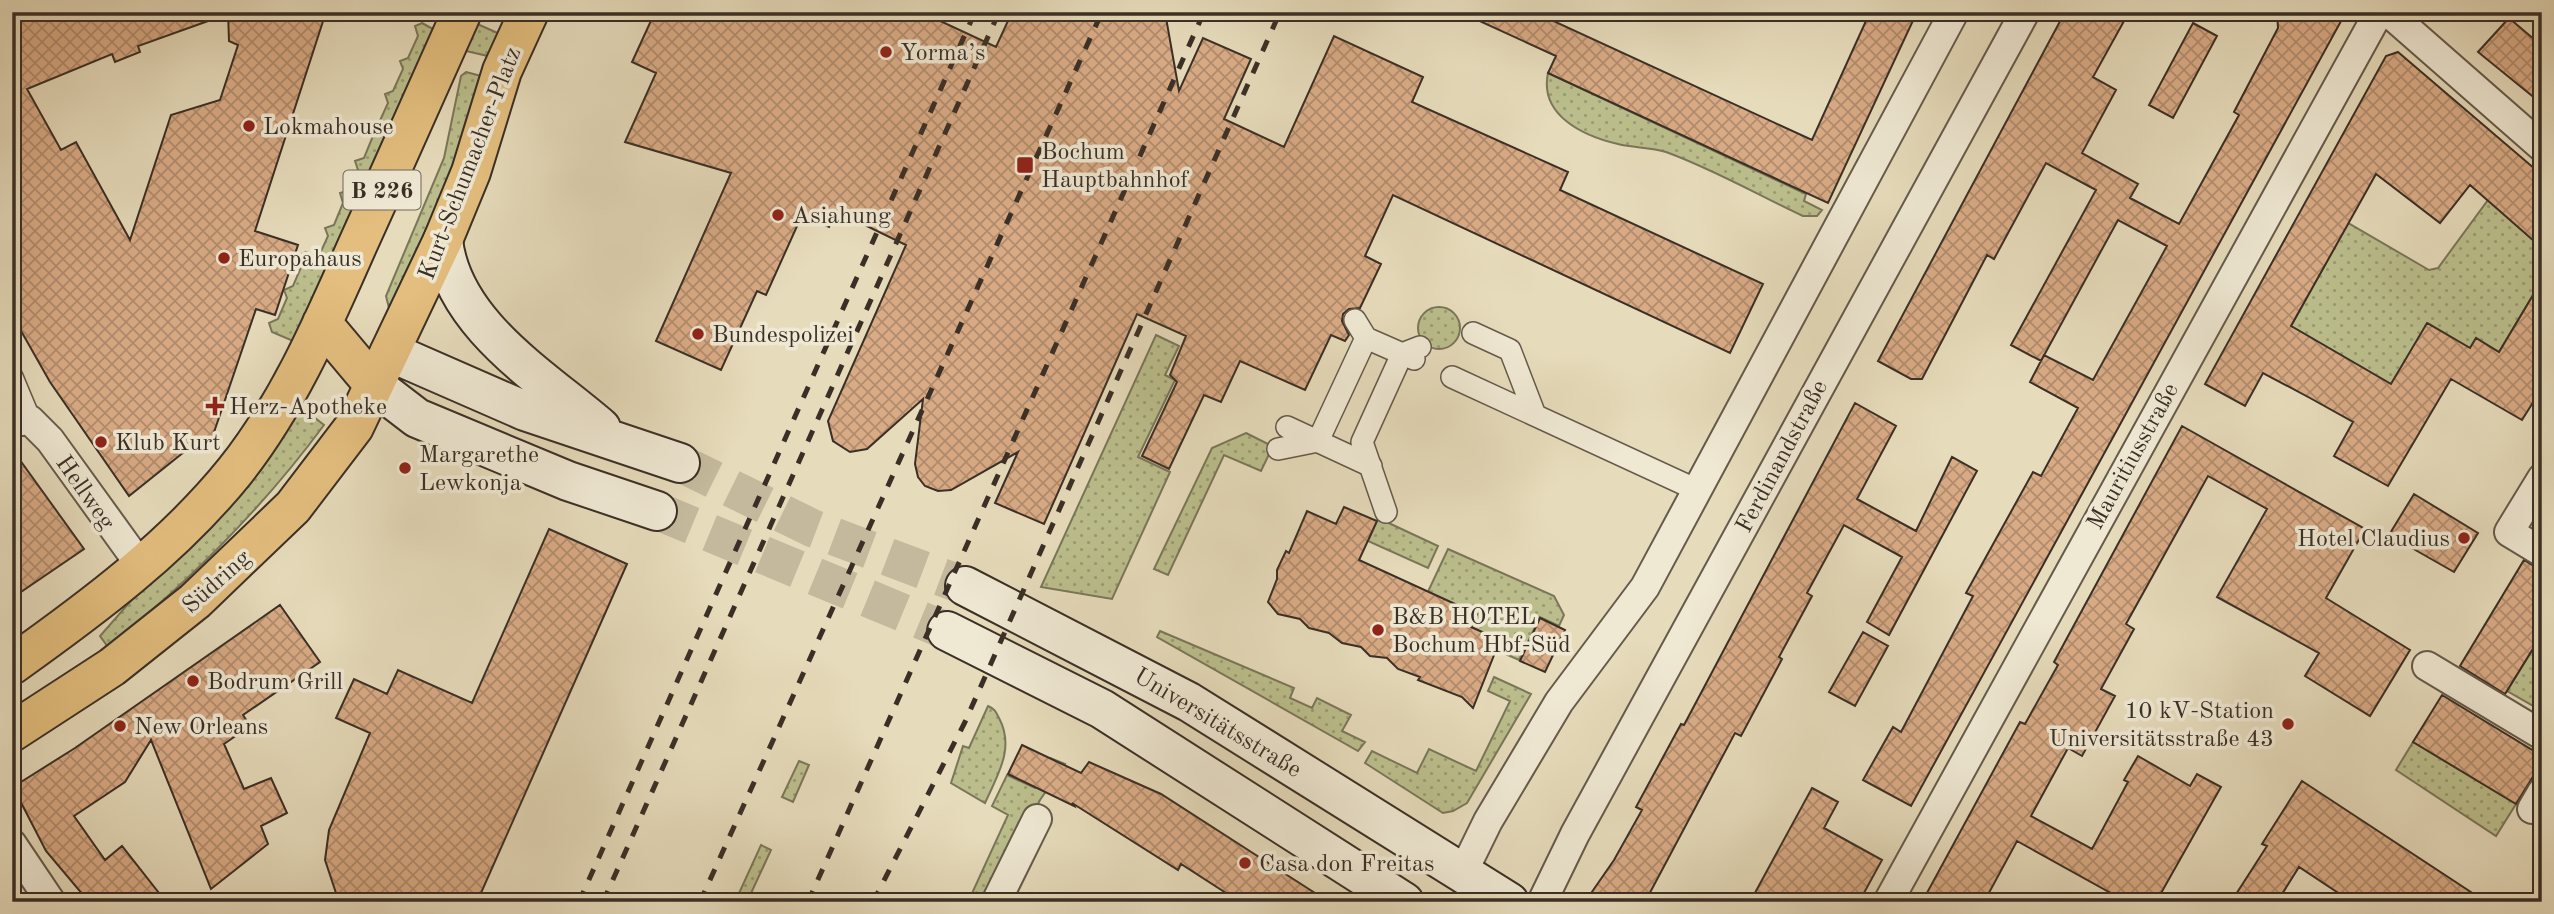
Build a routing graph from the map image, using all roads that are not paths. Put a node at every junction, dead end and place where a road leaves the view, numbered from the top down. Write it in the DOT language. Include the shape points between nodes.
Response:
graph roads {
  1 [pos="529,12"];
  2 [pos="1954,12"];
  3 [pos="2025,12"];
  4 [pos="2379,12"];
  5 [pos="2388,12"];
  6 [pos="453,17"];
  7 [pos="2542,147"];
  8 [pos="443,240"];
  9 [pos="322,323"];
  10 [pos="1473,333"];
  11 [pos="382,368"];
  12 [pos="12,377"];
  13 [pos="1452,377"];
  14 [pos="1535,415"];
  15 [pos="21,421"];
  16 [pos="1287,427"];
  17 [pos="613,438"];
  18 [pos="1318,441"];
  19 [pos="1278,449"];
  20 [pos="680,463"];
  21 [pos="1371,466"];
  22 [pos="2542,478"];
  23 [pos="1697,490"];
  24 [pos="657,511"];
  25 [pos="1386,512"];
  26 [pos="2542,552"];
  27 [pos="141,566"];
  28 [pos="965,586"];
  29 [pos="947,631"];
  30 [pos="14,665"];
  31 [pos="2427,666"];
  32 [pos="12,732"];
  33 [pos="2542,736"];
  34 [pos="1037,819"];
  35 [pos="12,844"];
  36 [pos="1470,887"];
  37 [pos="51,902"];
  38 [pos="996,902"];
  39 [pos="1404,902"];
  40 [pos="1509,902"];
  41 [pos="1542,902"];
  42 [pos="1888,902"];
  1 -- 8 [label="main road, Kurt-Schumacher-Platz / B 226" via="502,71 471,172"];
  2 -- 23 [label="street"];
  3 -- 41 [label="street, Ferdinandstraße" via="1824,374"];
  4 -- 42 [label="street, Mauritiusstraße"];
  5 -- 7 [label="street"];
  6 -- 9 [label="main road, B 226"];
  8 -- 11 [label="main road, Kurt-Schumacher-Platz / B 226"];
  8 -- 17 [label="main road" via="450,274 477,318"];
  9 -- 11 [label="main road"];
  9 -- 27 [label="main road, B 226" via="279,408 234,471 192,519"];
  10 -- 14 [label="street" via="1510,349"];
  11 -- 17 [label="main road"];
  11 -- 24 [label="main road" via="417,418 568,481"];
  11 -- 32 [label="main road, Südring / B 226" via="354,428 293,507 244,557 141,645"];
  12 -- 15 [label="street, Hellweg"];
  13 -- 14 [label="street"];
  14 -- 23 [label="street"];
  15 -- 27 [label="street, Hellweg" via="50,439"];
  16 -- 18 [label="street"];
  17 -- 20 [label="main road"];
  18 -- 19 [label="street"];
  18 -- 21 [label="street"];
  18 -- 21 [label="street" via="1360,329 1412,354 1362,442"];
  21 -- 25 [label="street"];
  22 -- 26 [label="street" via="2509,532"];
  23 -- 36 [label="street" via="1644,587 1559,702 1488,821"];
  27 -- 30 [label="main road, B 226"];
  28 -- 36 [label="main road, Universitätsstraße" via="1189,702"];
  29 -- 39 [label="main road, Universitätsstraße" via="1102,709"];
  31 -- 33 [label="street"];
  34 -- 38 [label="street"];
  35 -- 37 [label="street"];
  36 -- 40 [label="main road, Universitätsstraße"];
}
